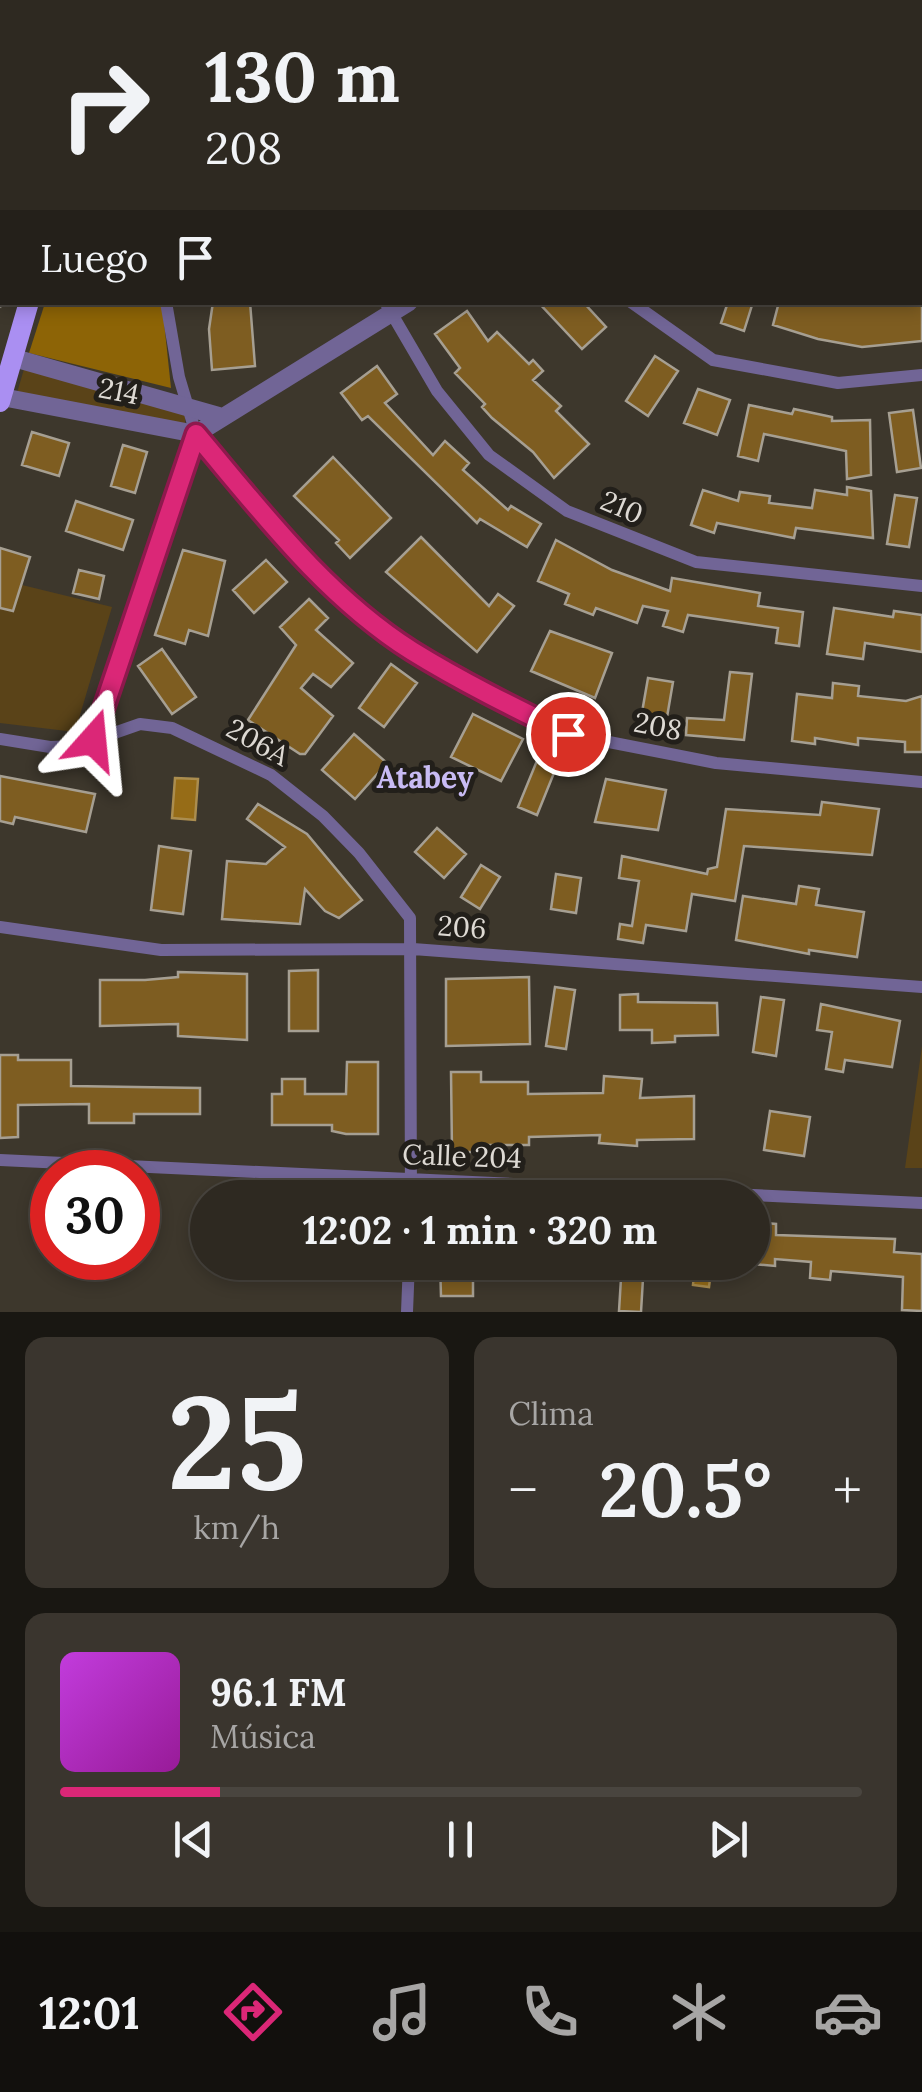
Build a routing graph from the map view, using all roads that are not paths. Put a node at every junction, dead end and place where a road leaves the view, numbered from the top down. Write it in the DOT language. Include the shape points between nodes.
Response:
graph roads {
  1 [pos="28,305"];
  2 [pos="167,305"];
  3 [pos="636,305"];
  4 [pos="387,309"];
  5 [pos="14,358"];
  6 [pos="922,375"];
  7 [pos="1,400"];
  8 [pos="186,407"];
  9 [pos="222,418"];
  10 [pos="196,434"];
  11 [pos="922,586"];
  12 [pos="0,738"];
  13 [pos="93,740"];
  14 [pos="922,782"];
  15 [pos="0,928"];
  16 [pos="413,949"];
  17 [pos="922,987"];
  18 [pos="0,1160"];
  19 [pos="412,1179"];
  20 [pos="922,1204"];
  21 [pos="408,1280"];
  22 [pos="407,1312"];
  1 -- 5 [label="main road"];
  2 -- 8 [label="street, 208"];
  3 -- 6 [label="street" via="714,360 838,383"];
  4 -- 9 [label="street"];
  4 -- 11 [label="street, 210" via="437,392 489,455 568,511 696,562"];
  5 -- 7 [label="main road"];
  5 -- 8 [label="street, 214"];
  7 -- 10 [label="street, 214"];
  8 -- 9 [label="street, 214"];
  8 -- 10 [label="street, 208"];
  9 -- 10 [label="street"];
  10 -- 13 [label="street"];
  10 -- 14 [label="street, 208" via="285,540 345,598 410,649 568,734 716,763"];
  12 -- 13 [label="street, 206A" via="50,747"];
  13 -- 16 [label="street, 206A" via="140,724 172,728 271,775 323,816 401,902"];
  15 -- 16 [label="street, 206" via="161,950"];
  16 -- 17 [label="street, 206"];
  16 -- 19 [label="street, 206A"];
  18 -- 19 [label="street, Calle 204"];
  19 -- 20 [label="street, Calle 204"];
  21 -- 22 [label="street"];
}
